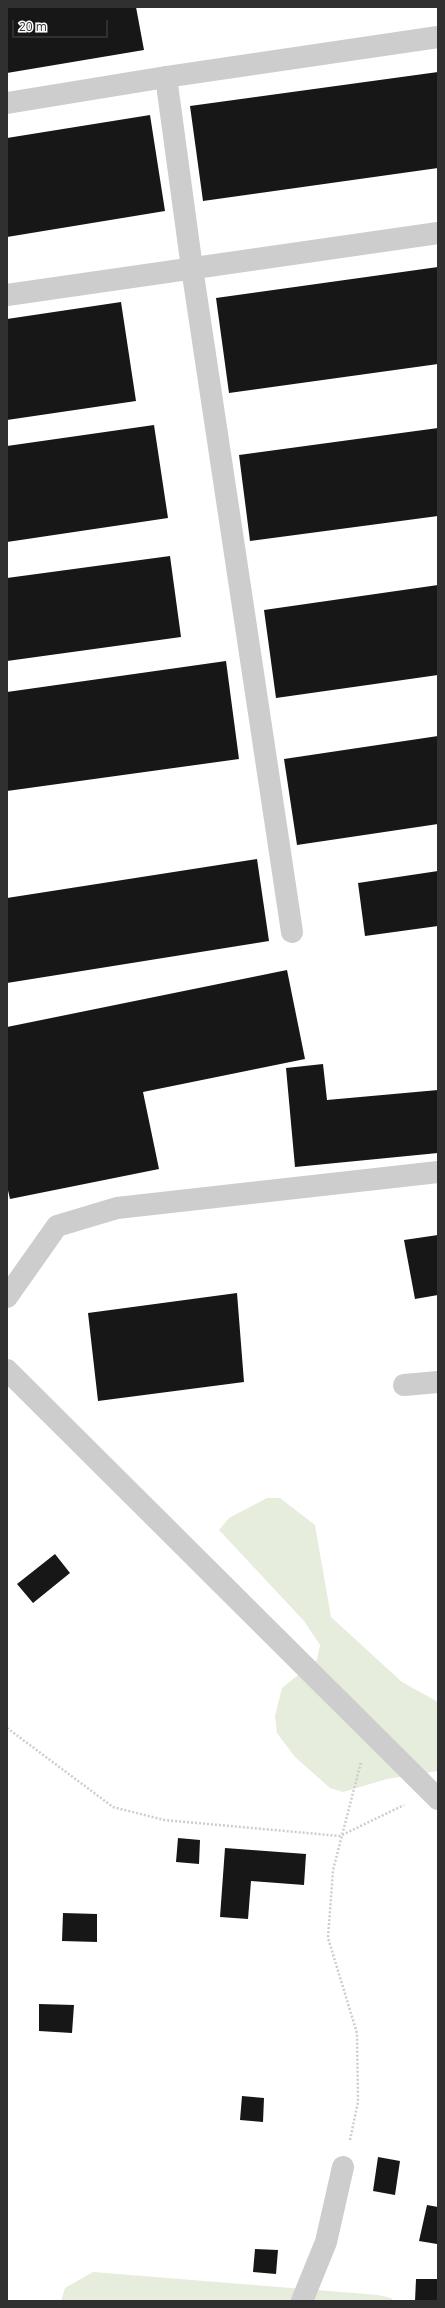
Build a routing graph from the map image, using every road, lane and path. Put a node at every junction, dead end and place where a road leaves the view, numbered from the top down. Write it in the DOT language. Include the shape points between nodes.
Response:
graph roads {
  1 [pos="438,37"];
  2 [pos="166,77"];
  3 [pos="7,103"];
  4 [pos="438,233"];
  5 [pos="192,268"];
  6 [pos="7,295"];
  7 [pos="292,932"];
  8 [pos="438,1172"];
  9 [pos="7,1297"];
  10 [pos="7,1370"];
  11 [pos="438,1382"];
  12 [pos="404,1385"];
  13 [pos="7,1728"];
  14 [pos="369,1731"];
  15 [pos="435,1792"];
  16 [pos="340,1836"];
  17 [pos="343,2167"];
  18 [pos="302,2301"];
  1 -- 2 [label="lane"];
  2 -- 3 [label="lane"];
  2 -- 5 [label="lane"];
  4 -- 5 [label="lane"];
  5 -- 6 [label="lane"];
  5 -- 7 [label="lane"];
  8 -- 9 [label="lane" via="117,1208 56,1226"];
  10 -- 14 [label="lane"];
  11 -- 12 [label="lane"];
  13 -- 16 [label="path" via="113,1807 164,1820"];
  14 -- 15 [label="lane"];
  14 -- 16 [label="path"];
  15 -- 16 [label="path"];
  16 -- 17 [label="path" via="333,1870 328,1938 357,2033 358,2102"];
  17 -- 18 [label="lane" via="326,2242"];
}
